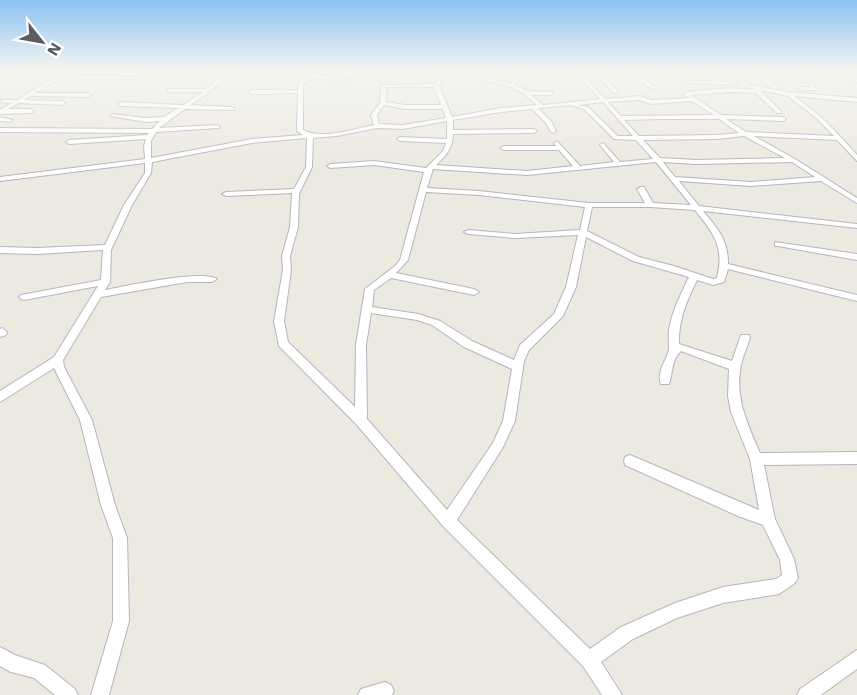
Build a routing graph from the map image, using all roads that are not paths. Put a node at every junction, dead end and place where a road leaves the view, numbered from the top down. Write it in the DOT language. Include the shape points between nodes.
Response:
graph roads {
  1 [pos="17,102"];
  2 [pos="37,102"];
  3 [pos="191,102"];
  4 [pos="300,102"];
  5 [pos="443,102"];
  6 [pos="538,102"];
  7 [pos="579,102"];
  8 [pos="605,102"];
  9 [pos="699,102"];
  10 [pos="769,102"];
  11 [pos="801,102"];
  12 [pos="62,103"];
  13 [pos="383,103"];
  14 [pos="121,104"];
  15 [pos="564,104"];
  16 [pos="184,107"];
  17 [pos="445,107"];
  18 [pos="543,107"];
  19 [pos="534,108"];
  20 [pos="232,109"];
  21 [pos="1,111"];
  22 [pos="31,111"];
  23 [pos="779,112"];
  24 [pos="113,116"];
  25 [pos="718,116"];
  26 [pos="621,118"];
  27 [pos="783,118"];
  28 [pos="0,119"];
  29 [pos="166,119"];
  30 [pos="10,120"];
  31 [pos="450,120"];
  32 [pos="378,126"];
  33 [pos="217,127"];
  34 [pos="0,130"];
  35 [pos="534,130"];
  36 [pos="553,131"];
  37 [pos="450,132"];
  38 [pos="153,133"];
  39 [pos="745,134"];
  40 [pos="310,136"];
  41 [pos="838,138"];
  42 [pos="637,139"];
  43 [pos="400,140"];
  44 [pos="450,141"];
  45 [pos="69,142"];
  46 [pos="603,145"];
  47 [pos="503,148"];
  48 [pos="857,159"];
  49 [pos="658,160"];
  50 [pos="794,160"];
  51 [pos="147,161"];
  52 [pos="618,163"];
  53 [pos="330,166"];
  54 [pos="578,168"];
  55 [pos="429,169"];
  56 [pos="0,179"];
  57 [pos="674,179"];
  58 [pos="821,179"];
  59 [pos="641,189"];
  60 [pos="423,190"];
  61 [pos="297,191"];
  62 [pos="226,194"];
  63 [pos="857,201"];
  64 [pos="589,205"];
  65 [pos="650,205"];
  66 [pos="697,208"];
  67 [pos="857,226"];
  68 [pos="468,232"];
  69 [pos="582,232"];
  70 [pos="778,244"];
  71 [pos="108,247"];
  72 [pos="0,250"];
  73 [pos="857,257"];
  74 [pos="725,266"];
  75 [pos="390,275"];
  76 [pos="694,278"];
  77 [pos="212,279"];
  78 [pos="105,282"];
  79 [pos="474,292"];
  80 [pos="98,294"];
  81 [pos="24,297"];
  82 [pos="857,298"];
  83 [pos="366,309"];
  84 [pos="745,338"];
  85 [pos="674,350"];
  86 [pos="58,360"];
  87 [pos="518,367"];
  88 [pos="735,367"];
  89 [pos="665,381"];
  90 [pos="0,398"];
  91 [pos="361,421"];
  92 [pos="857,458"];
  93 [pos="756,459"];
  94 [pos="630,460"];
  95 [pos="768,520"];
  96 [pos="448,521"];
  97 [pos="0,656"];
  98 [pos="857,659"];
  99 [pos="589,660"];
  100 [pos="69,695"];
  101 [pos="100,695"];
  102 [pos="613,695"];
  103 [pos="806,695"];
  1 -- 21 [label="street"];
  2 -- 12 [label="street"];
  3 -- 16 [label="street"];
  4 -- 40 [label="street" via="300,130"];
  5 -- 17 [label="street"];
  6 -- 18 [label="street"];
  7 -- 15 [label="street"];
  8 -- 26 [label="street"];
  9 -- 25 [label="street"];
  10 -- 23 [label="street"];
  11 -- 41 [label="street"];
  13 -- 17 [label="street"];
  13 -- 32 [label="street" via="374,115"];
  14 -- 16 [label="street"];
  15 -- 18 [label="street"];
  15 -- 42 [label="street" via="586,108 616,138"];
  16 -- 20 [label="street"];
  16 -- 29 [label="street"];
  17 -- 31 [label="street"];
  18 -- 19 [label="street"];
  19 -- 31 [label="street"];
  19 -- 36 [label="street"];
  21 -- 22 [label="street"];
  24 -- 29 [label="street"];
  25 -- 26 [label="street"];
  25 -- 27 [label="street"];
  25 -- 39 [label="street"];
  26 -- 42 [label="street"];
  28 -- 30 [label="street"];
  29 -- 38 [label="street"];
  31 -- 32 [label="street" via="403,127"];
  31 -- 37 [label="street"];
  32 -- 40 [label="street"];
  33 -- 38 [label="street"];
  34 -- 38 [label="street"];
  35 -- 37 [label="street"];
  37 -- 44 [label="street"];
  38 -- 45 [label="street"];
  38 -- 51 [label="street" via="145,152"];
  39 -- 41 [label="street"];
  39 -- 42 [label="street"];
  39 -- 50 [label="street"];
  40 -- 51 [label="street" via="242,143"];
  40 -- 61 [label="street" via="309,166"];
  41 -- 48 [label="street"];
  42 -- 49 [label="street"];
  43 -- 44 [label="street"];
  44 -- 55 [label="street" via="446,152"];
  46 -- 52 [label="street"];
  47 -- 54 [label="street" via="559,146"];
  49 -- 50 [label="street"];
  49 -- 52 [label="street"];
  49 -- 57 [label="street"];
  50 -- 58 [label="street"];
  51 -- 56 [label="street"];
  51 -- 71 [label="street" via="148,173"];
  52 -- 54 [label="street"];
  53 -- 55 [label="street" via="374,163"];
  54 -- 55 [label="street" via="527,173"];
  55 -- 60 [label="street"];
  57 -- 58 [label="street" via="751,184"];
  57 -- 66 [label="street"];
  58 -- 63 [label="street"];
  59 -- 65 [label="street"];
  60 -- 64 [label="street"];
  60 -- 75 [label="street" via="407,252"];
  61 -- 62 [label="street"];
  61 -- 91 [label="street" via="279,321 283,343"];
  64 -- 65 [label="street"];
  64 -- 69 [label="street"];
  65 -- 66 [label="street"];
  66 -- 67 [label="street"];
  66 -- 74 [label="street" via="718,234"];
  68 -- 69 [label="street" via="515,236"];
  69 -- 76 [label="street" via="636,259"];
  69 -- 87 [label="street" via="571,287 558,316 524,348"];
  70 -- 73 [label="street"];
  71 -- 72 [label="street"];
  71 -- 78 [label="street"];
  74 -- 76 [label="street" via="717,283"];
  74 -- 82 [label="street"];
  75 -- 79 [label="street"];
  75 -- 83 [label="street" via="370,289"];
  76 -- 85 [label="street" via="672,337"];
  77 -- 80 [label="street" via="187,279"];
  78 -- 80 [label="street"];
  78 -- 81 [label="street"];
  80 -- 86 [label="street"];
  83 -- 87 [label="street" via="436,323 468,344"];
  83 -- 91 [label="street" via="361,345"];
  84 -- 88 [label="street"];
  85 -- 88 [label="street" via="680,347"];
  85 -- 89 [label="street"];
  86 -- 90 [label="street"];
  86 -- 101 [label="street" via="86,420 120,538 121,621"];
  87 -- 96 [label="street" via="509,421 501,439"];
  88 -- 93 [label="street" via="736,412"];
  91 -- 96 [label="street"];
  92 -- 93 [label="street"];
  93 -- 95 [label="street"];
  94 -- 95 [label="street"];
  95 -- 99 [label="street" via="787,559 790,578 779,586 723,595 675,611 627,633"];
  96 -- 99 [label="street"];
  97 -- 100 [label="street" via="39,671"];
  98 -- 103 [label="street"];
  99 -- 102 [label="street"];
}
